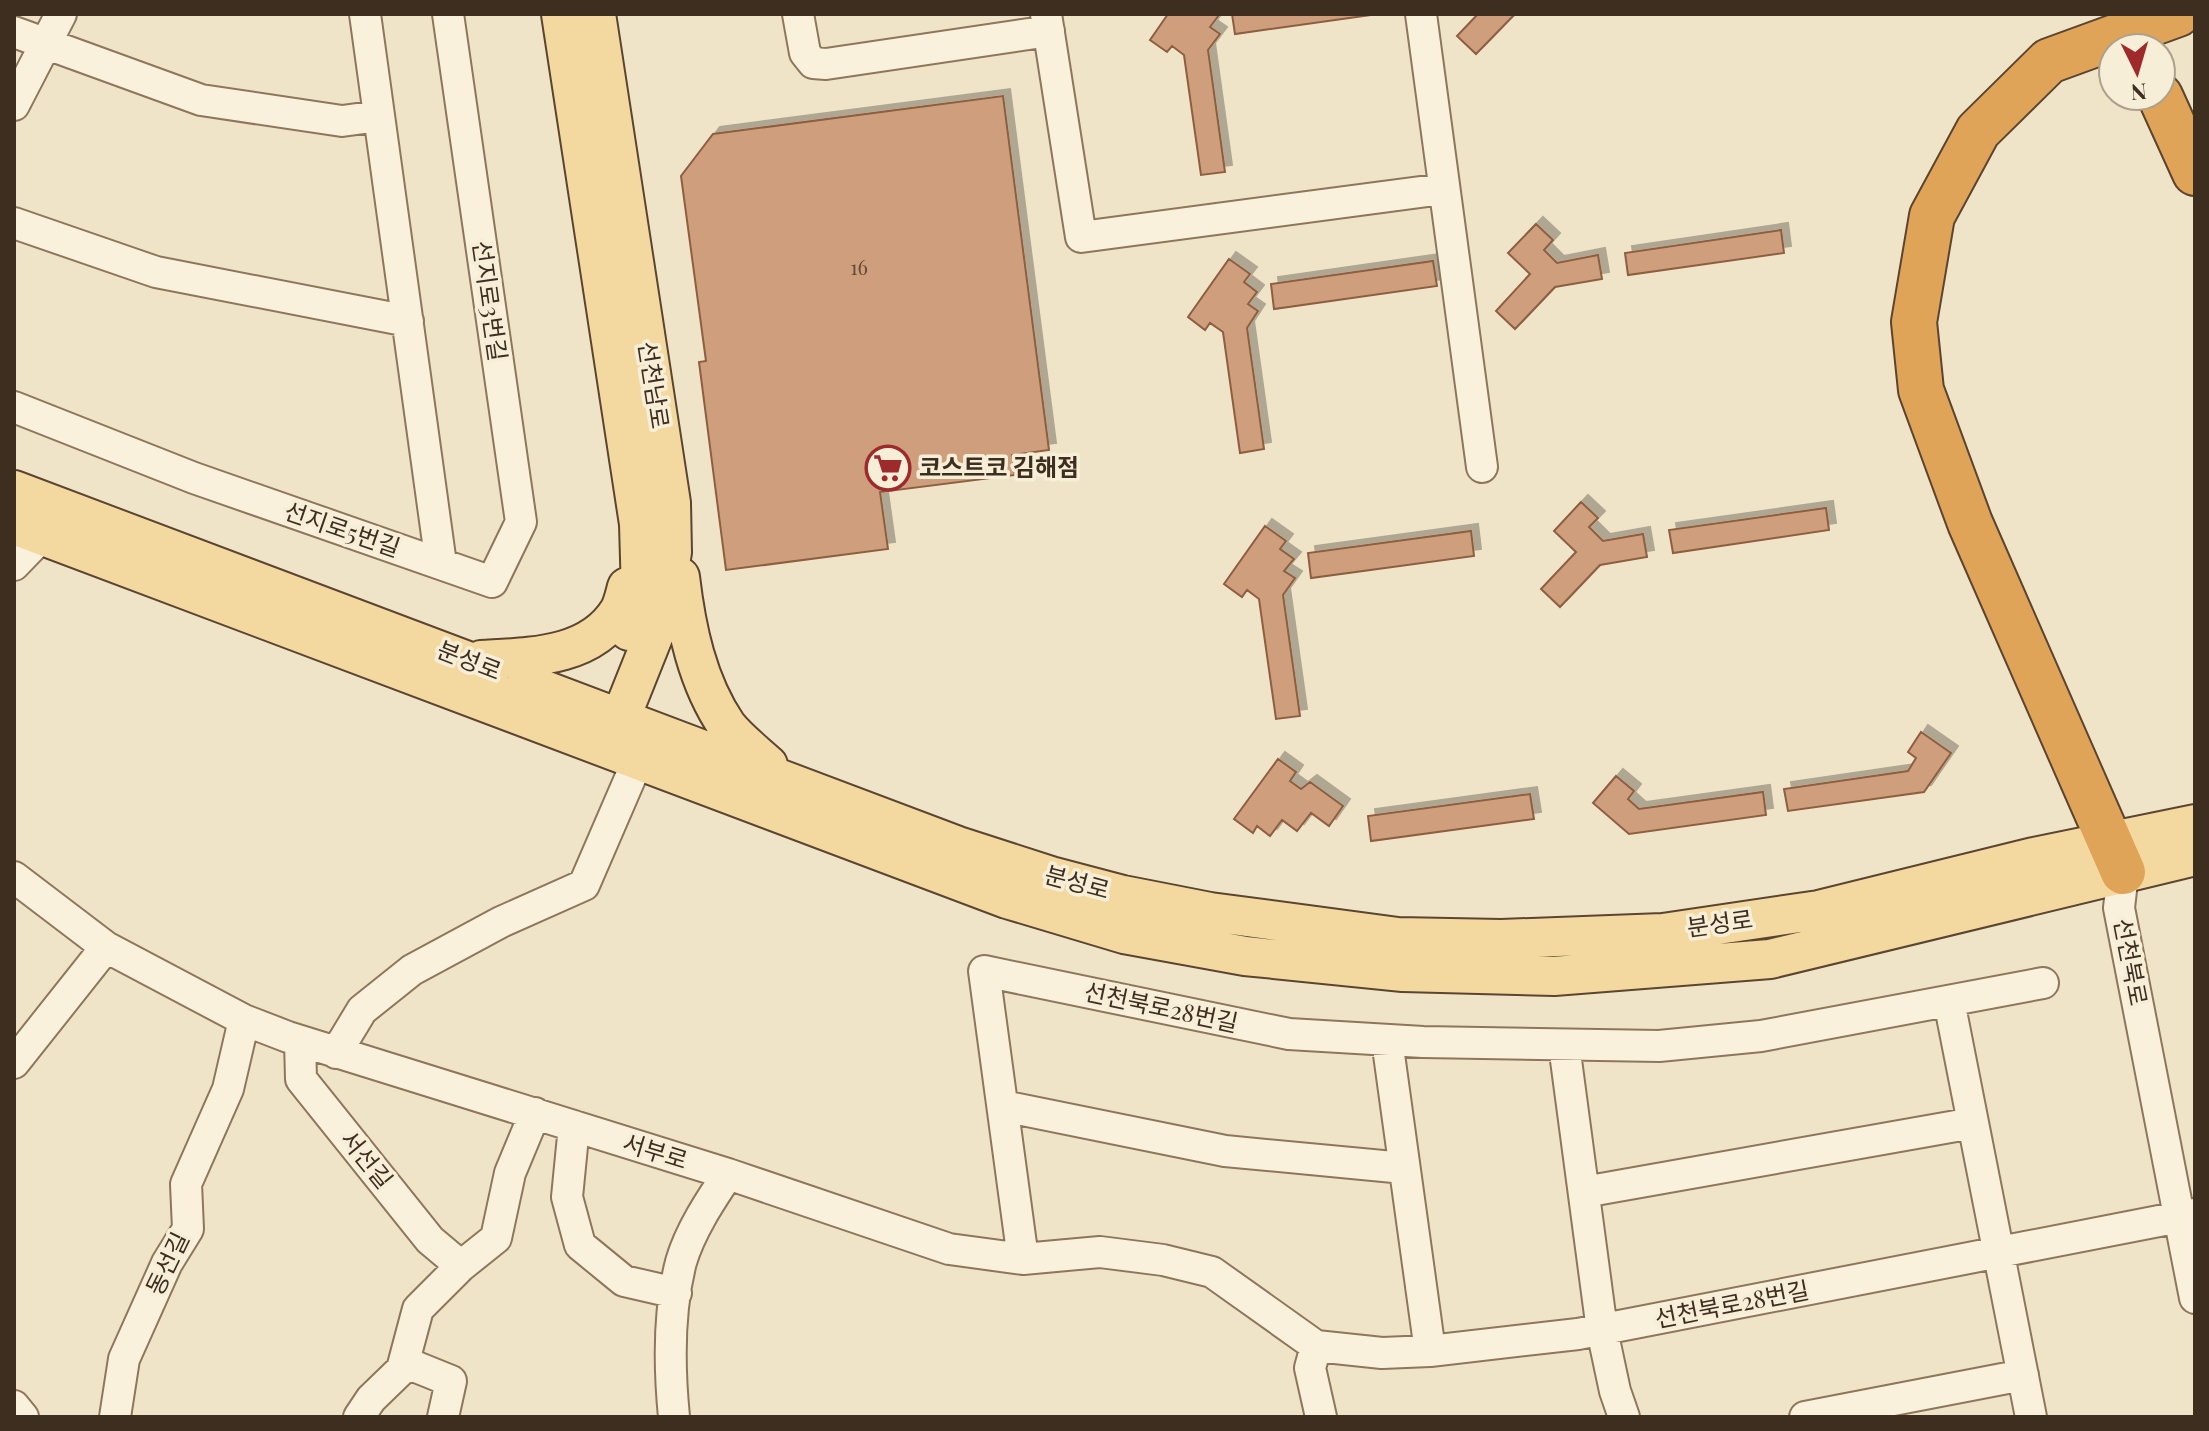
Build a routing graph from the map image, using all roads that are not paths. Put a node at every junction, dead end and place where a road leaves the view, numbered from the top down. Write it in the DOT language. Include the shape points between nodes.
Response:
graph roads {
  1 [pos="61,14"];
  2 [pos="365,14"];
  3 [pos="448,14"];
  4 [pos="561,14"];
  5 [pos="596,14"];
  6 [pos="798,14"];
  7 [pos="1421,14"];
  8 [pos="2099,14"];
  9 [pos="1047,23"];
  10 [pos="2170,26"];
  11 [pos="14,32"];
  12 [pos="46,43"];
  13 [pos="2042,68"];
  14 [pos="2097,72"];
  15 [pos="14,105"];
  16 [pos="2167,112"];
  17 [pos="379,116"];
  18 [pos="2195,173"];
  19 [pos="1443,189"];
  20 [pos="14,223"];
  21 [pos="408,321"];
  22 [pos="14,407"];
  23 [pos="1482,467"];
  24 [pos="14,490"];
  25 [pos="671,503"];
  26 [pos="29,530"];
  27 [pos="640,546"];
  28 [pos="441,564"];
  29 [pos="14,565"];
  30 [pos="467,661"];
  31 [pos="612,736"];
  32 [pos="781,778"];
  33 [pos="2195,824"];
  34 [pos="2195,856"];
  35 [pos="2117,857"];
  36 [pos="14,877"];
  37 [pos="106,947"];
  38 [pos="2043,983"];
  39 [pos="1949,1001"];
  40 [pos="244,1020"];
  41 [pos="1387,1040"];
  42 [pos="300,1041"];
  43 [pos="1564,1045"];
  44 [pos="336,1053"];
  45 [pos="14,1063"];
  46 [pos="1003,1106"];
  47 [pos="535,1113"];
  48 [pos="1973,1123"];
  49 [pos="574,1126"];
  50 [pos="1404,1168"];
  51 [pos="728,1174"];
  52 [pos="1584,1192"];
  53 [pos="2190,1215"];
  54 [pos="1999,1253"];
  55 [pos="1023,1259"];
  56 [pos="461,1266"];
  57 [pos="676,1293"];
  58 [pos="2195,1298"];
  59 [pos="1602,1330"];
  60 [pos="1316,1346"];
  61 [pos="1430,1351"];
  62 [pos="404,1362"];
  63 [pos="2023,1375"];
  64 [pos="14,1406"];
  65 [pos="23,1417"];
  66 [pos="115,1417"];
  67 [pos="359,1417"];
  68 [pos="443,1417"];
  69 [pos="674,1417"];
  70 [pos="1321,1417"];
  71 [pos="1624,1417"];
  72 [pos="1805,1417"];
  73 [pos="2031,1417"];
  1 -- 12 [label="street"];
  2 -- 17 [label="street, 선지로5번길"];
  3 -- 28 [label="street, 선지로3번길" via="521,522 492,582"];
  4 -- 27 [label="main road, 선천남로"];
  5 -- 25 [label="main road, 선천남로"];
  6 -- 9 [label="street" via="805,53 813,63 826,64"];
  7 -- 19 [label="street"];
  8 -- 13 [label="highway"];
  9 -- 19 [label="street" via="1081,237"];
  10 -- 13 [label="highway"];
  11 -- 12 [label="street"];
  12 -- 15 [label="street"];
  12 -- 17 [label="street" via="201,100 342,121"];
  13 -- 14 [label="highway"];
  13 -- 35 [label="highway" via="1978,131 1932,216 1914,322 1921,390 1970,523"];
  16 -- 18 [label="highway"];
  17 -- 21 [label="street, 선지로5번길"];
  19 -- 23 [label="street"];
  20 -- 21 [label="street" via="156,272"];
  21 -- 28 [label="street, 선지로5번길"];
  22 -- 28 [label="street, 선지로5번길" via="194,478"];
  24 -- 30 [label="main road, 분성로"];
  25 -- 31 [label="main road, 선천남로" via="672,552 663,612"];
  25 -- 32 [label="main road" via="685,626 707,687 728,727"];
  26 -- 29 [label="street"];
  26 -- 31 [label="main road, 분성로"];
  27 -- 30 [label="main road" via="620,610 600,632 569,649"];
  27 -- 31 [label="main road, 선천남로" via="641,594"];
  30 -- 31 [label="main road, 분성로"];
  31 -- 32 [label="main road, 분성로"];
  31 -- 35 [label="main road, 분성로" via="908,864 1124,934 1245,956 1403,972 1554,976 1770,959"];
  31 -- 44 [label="street" via="584,885 412,970 362,1010"];
  32 -- 35 [label="main road, 분성로" via="958,846 1123,895 1398,937 1663,933 1819,910 2034,857"];
  33 -- 35 [label="main road, 분성로"];
  34 -- 35 [label="main road"];
  35 -- 53 [label="street, 선천북로" via="2119,908"];
  36 -- 37 [label="street, 서부로"];
  37 -- 40 [label="street, 서부로"];
  37 -- 45 [label="street"];
  38 -- 39 [label="street, 선천북로28번길"];
  39 -- 43 [label="street, 선천북로28번길" via="1761,1036 1659,1046"];
  39 -- 48 [label="street"];
  40 -- 42 [label="street, 서부로"];
  40 -- 66 [label="street, 동선길" via="228,1089 186,1184 188,1229 124,1359"];
  41 -- 43 [label="street, 선천북로28번길"];
  41 -- 46 [label="street, 선천북로28번길" via="1289,1034 984,971"];
  41 -- 50 [label="street"];
  42 -- 44 [label="street, 서부로"];
  42 -- 56 [label="street, 서선길" via="301,1079 430,1240"];
  43 -- 52 [label="street"];
  44 -- 47 [label="street, 서부로"];
  46 -- 50 [label="street" via="1225,1151"];
  46 -- 55 [label="street"];
  47 -- 49 [label="street, 서부로"];
  47 -- 56 [label="street" via="510,1173 496,1238"];
  48 -- 52 [label="street"];
  48 -- 54 [label="street"];
  49 -- 51 [label="street, 서부로"];
  49 -- 57 [label="street" via="567,1197 580,1245 624,1281"];
  50 -- 61 [label="street"];
  51 -- 55 [label="street, 서부로" via="949,1249"];
  51 -- 57 [label="street" via="682,1260"];
  52 -- 59 [label="street"];
  53 -- 54 [label="street, 선천북로28번길"];
  53 -- 58 [label="street, 선천북로"];
  54 -- 59 [label="street, 선천북로28번길"];
  54 -- 63 [label="street"];
  55 -- 60 [label="street, 서부로" via="1100,1252 1212,1272"];
  56 -- 62 [label="street" via="418,1309"];
  57 -- 69 [label="street" via="670,1350"];
  59 -- 61 [label="street, 선천북로28번길"];
  59 -- 71 [label="street"];
  60 -- 61 [label="street, 선천북로28번길" via="1382,1353"];
  60 -- 70 [label="street" via="1310,1368"];
  62 -- 67 [label="street"];
  62 -- 68 [label="street" via="457,1371"];
  63 -- 72 [label="street"];
  63 -- 73 [label="street"];
  64 -- 65 [label="street"];
}
